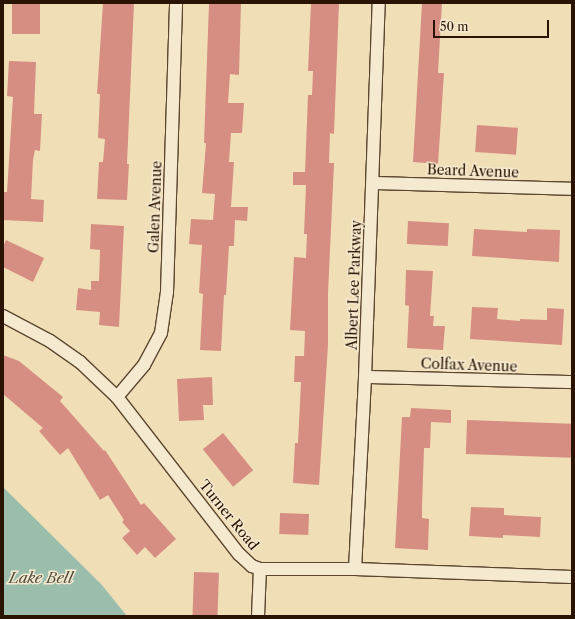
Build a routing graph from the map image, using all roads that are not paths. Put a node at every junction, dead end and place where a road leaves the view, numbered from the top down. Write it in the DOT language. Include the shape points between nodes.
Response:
graph roads {
  1 [pos="379,3"];
  2 [pos="176,4"];
  3 [pos="373,183"];
  4 [pos="572,189"];
  5 [pos="3,316"];
  6 [pos="365,377"];
  7 [pos="572,382"];
  8 [pos="117,397"];
  9 [pos="260,568"];
  10 [pos="355,569"];
  11 [pos="572,577"];
  12 [pos="258,616"];
  1 -- 3 [label="street, Albert Lee Parkway"];
  2 -- 8 [label="street, Galen Avenue" via="167,292 161,333 144,365"];
  3 -- 4 [label="street, Beard Avenue"];
  3 -- 6 [label="street, Albert Lee Parkway"];
  5 -- 8 [label="street, Turner Road" via="50,341 80,362"];
  6 -- 7 [label="street, Colfax Avenue"];
  6 -- 10 [label="street, Albert Lee Parkway"];
  8 -- 9 [label="street, Turner Road" via="239,554 252,566"];
  9 -- 10 [label="street, Turner Road"];
  9 -- 12 [label="street"];
  10 -- 11 [label="street, Turner Road"];
}
